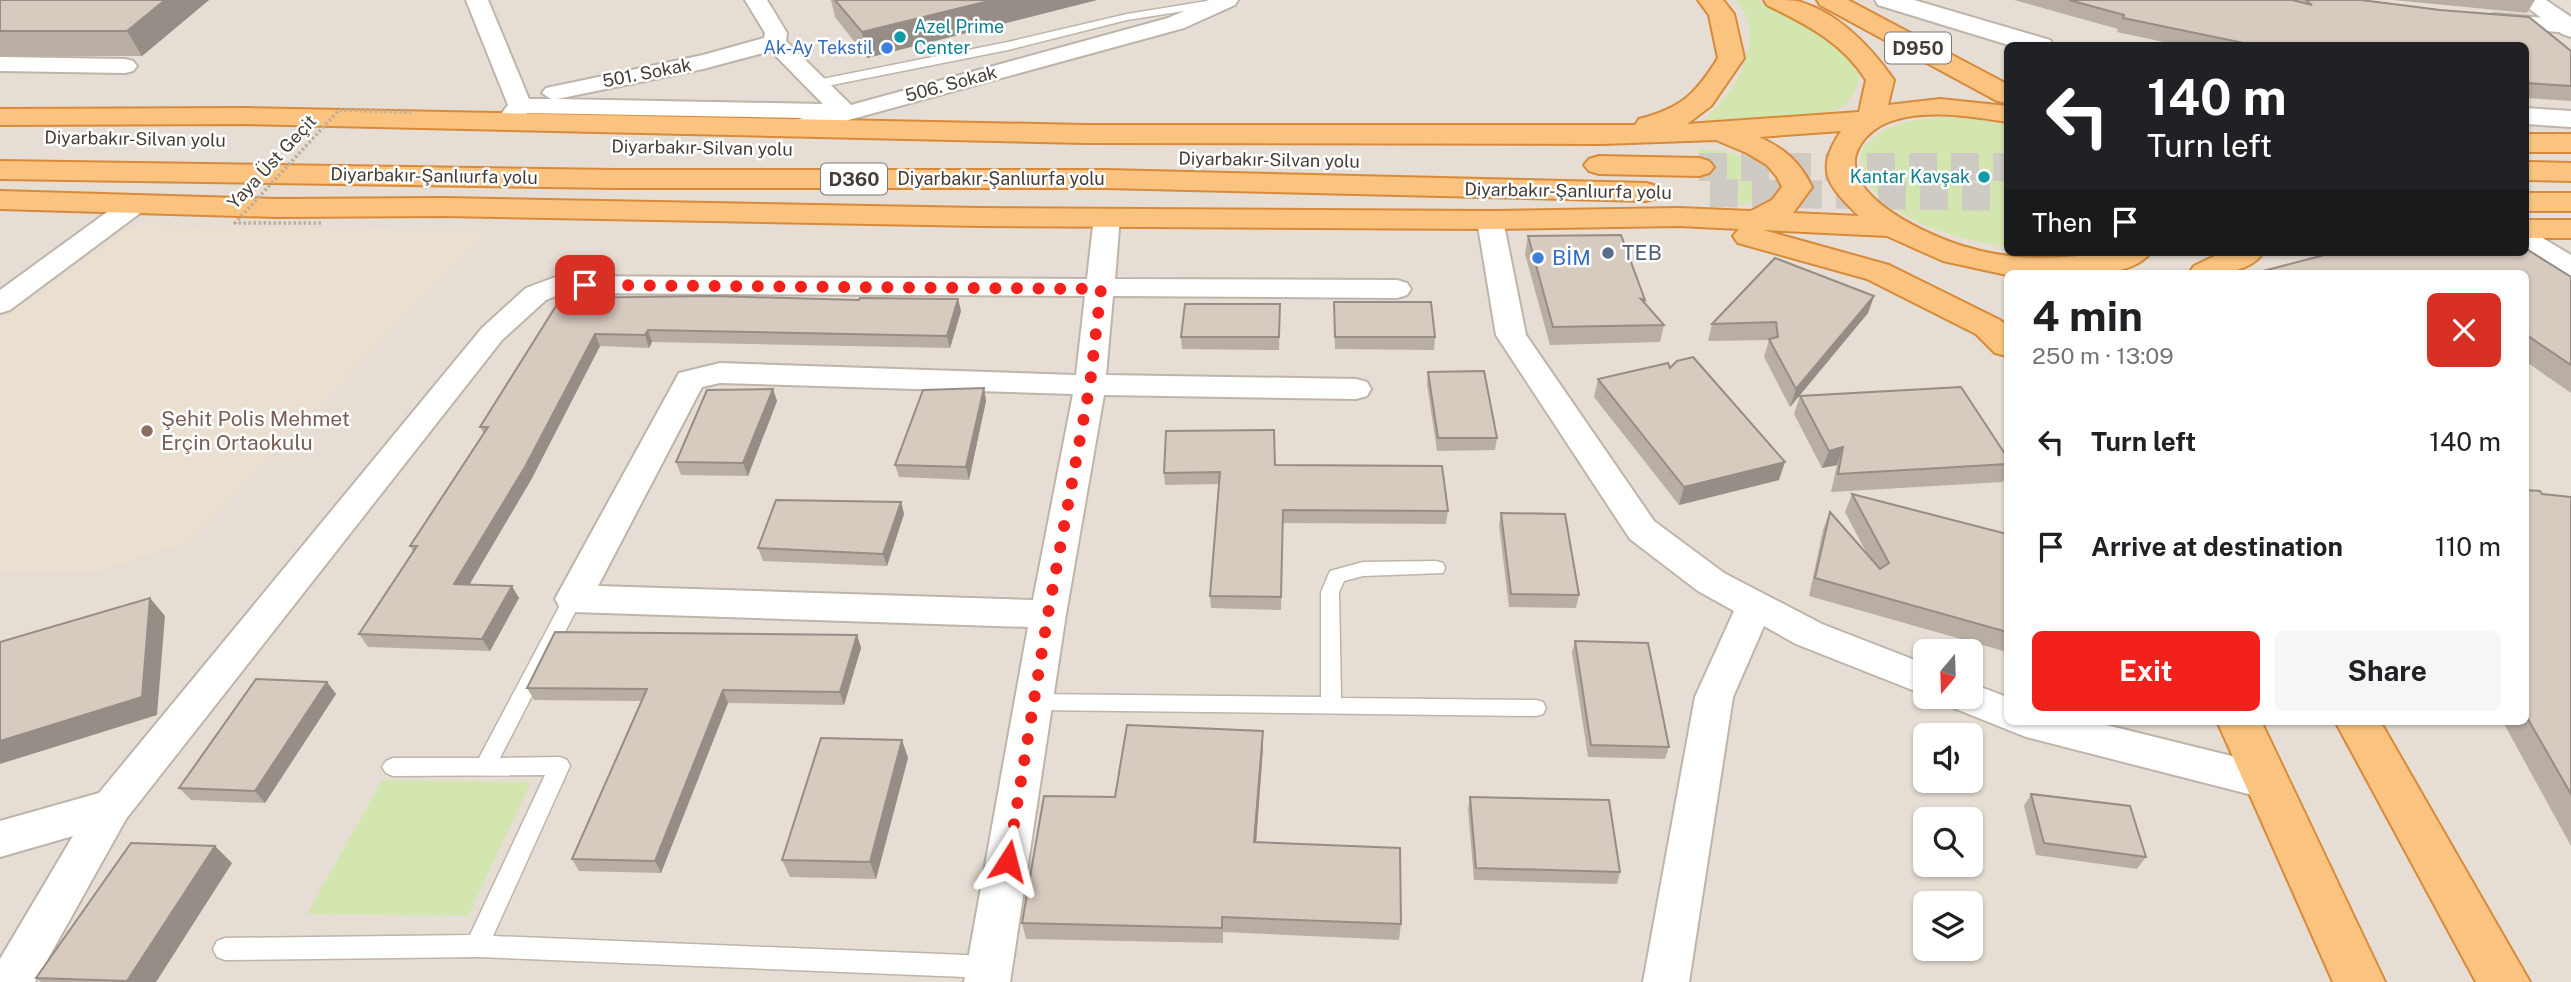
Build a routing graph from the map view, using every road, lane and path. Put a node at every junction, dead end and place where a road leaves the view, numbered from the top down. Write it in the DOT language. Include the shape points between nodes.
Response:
graph roads {
  1 [pos="477,0"];
  2 [pos="756,0"];
  3 [pos="1225,0"];
  4 [pos="1710,0"];
  5 [pos="1776,0"];
  6 [pos="1886,0"];
  7 [pos="2530,0"];
  8 [pos="1837,4"];
  9 [pos="2473,19"];
  10 [pos="2570,28"];
  11 [pos="775,42"];
  12 [pos="2028,42"];
  13 [pos="0,64"];
  14 [pos="125,66"];
  15 [pos="2004,72"];
  16 [pos="817,83"];
  17 [pos="2004,93"];
  18 [pos="411,112"];
  19 [pos="845,112"];
  20 [pos="513,114"];
  21 [pos="2004,114"];
  22 [pos="2529,116"];
  23 [pos="0,117"];
  24 [pos="43,117"];
  25 [pos="2571,119"];
  26 [pos="1871,120"];
  27 [pos="794,128"];
  28 [pos="1721,131"];
  29 [pos="1602,135"];
  30 [pos="0,137"];
  31 [pos="475,142"];
  32 [pos="2529,143"];
  33 [pos="2571,143"];
  34 [pos="0,170"];
  35 [pos="2529,171"];
  36 [pos="2571,172"];
  37 [pos="616,178"];
  38 [pos="1703,180"];
  39 [pos="7,200"];
  40 [pos="2529,202"];
  41 [pos="2571,202"];
  42 [pos="134,205"];
  43 [pos="1107,217"];
  44 [pos="1679,217"];
  45 [pos="1490,220"];
  46 [pos="1756,221"];
  47 [pos="321,223"];
  48 [pos="1895,227"];
  49 [pos="2529,229"];
  50 [pos="2571,229"];
  51 [pos="2529,243"];
  52 [pos="2240,256"];
  53 [pos="1970,259"];
  54 [pos="2132,260"];
  55 [pos="2571,268"];
  56 [pos="2211,270"];
  57 [pos="2004,282"];
  58 [pos="1101,289"];
  59 [pos="1396,289"];
  60 [pos="0,304"];
  61 [pos="2004,342"];
  62 [pos="1090,384"];
  63 [pos="1356,389"];
  64 [pos="1436,568"];
  65 [pos="573,599"];
  66 [pos="1755,605"];
  67 [pos="1048,614"];
  68 [pos="1913,675"];
  69 [pos="1034,702"];
  70 [pos="1983,703"];
  71 [pos="1331,707"];
  72 [pos="1536,708"];
  73 [pos="2004,712"];
  74 [pos="2042,725"];
  75 [pos="2241,725"];
  76 [pos="2359,725"];
  77 [pos="485,766"];
  78 [pos="393,767"];
  79 [pos="2264,781"];
  80 [pos="112,807"];
  81 [pos="0,839"];
  82 [pos="477,946"];
  83 [pos="225,949"];
  84 [pos="989,974"];
  85 [pos="11,982"];
  86 [pos="1667,982"];
  87 [pos="2359,982"];
  88 [pos="2504,982"];
  1 -- 20 [label="street"];
  2 -- 11 [label="street" via="776,33"];
  3 -- 16 [label="lane"];
  3 -- 19 [label="street, 506. Sokak" via="1176,23"];
  4 -- 29 [label="highway" via="1721,14 1731,58 1712,89 1678,118"];
  5 -- 26 [label="highway, D950" via="1844,36 1865,55 1880,80"];
  6 -- 12 [label="street"];
  7 -- 10 [label="street"];
  8 -- 15 [label="highway"];
  8 -- 17 [label="highway, D950"];
  9 -- 10 [label="street"];
  11 -- 16 [label="street"];
  11 -- 20 [label="street, 501. Sokak" via="757,50 561,90"];
  13 -- 14 [label="street"];
  16 -- 19 [label="street"];
  18 -- 47 [label="path, Yaya Üst Geçit, bridge" via="340,110 235,222"];
  19 -- 20 [label="street"];
  19 -- 27 [label="street, 506. Sokak"];
  20 -- 24 [label="highway"];
  20 -- 27 [label="highway"];
  21 -- 26 [label="highway" via="1939,107"];
  22 -- 25 [label="street"];
  23 -- 24 [label="highway"];
  24 -- 31 [label="highway"];
  26 -- 28 [label="highway"];
  26 -- 48 [label="highway" via="1847,138 1839,161 1847,187 1874,215"];
  27 -- 29 [label="highway"];
  28 -- 29 [label="highway"];
  28 -- 46 [label="highway" via="1779,159 1793,175 1797,187 1783,206"];
  30 -- 31 [label="highway, Diyarbakır-Silvan yolu / D360"];
  31 -- 38 [label="highway, Diyarbakır-Silvan yolu / D360"];
  32 -- 33 [label="highway"];
  34 -- 37 [label="highway, Diyarbakır-Şanlıurfa yolu / D360"];
  35 -- 36 [label="highway"];
  37 -- 38 [label="highway, Diyarbakır-Şanlıurfa yolu / D360"];
  37 -- 39 [label="highway"];
  39 -- 42 [label="highway"];
  40 -- 41 [label="highway"];
  42 -- 43 [label="highway"];
  42 -- 60 [label="street"];
  43 -- 45 [label="highway"];
  43 -- 58 [label="street"];
  44 -- 45 [label="highway"];
  44 -- 46 [label="highway"];
  44 -- 61 [label="highway" via="1878,272 1989,327"];
  45 -- 66 [label="street" via="1511,335 1620,499 1642,530 1711,582"];
  46 -- 48 [label="highway"];
  48 -- 53 [label="highway"];
  49 -- 50 [label="highway"];
  51 -- 55 [label="street"];
  52 -- 56 [label="highway"];
  53 -- 54 [label="highway" via="2060,270"];
  53 -- 57 [label="highway"];
  58 -- 59 [label="street"];
  58 -- 62 [label="street"];
  58 -- 80 [label="street" via="558,284 536,294 492,334"];
  62 -- 63 [label="street"];
  62 -- 65 [label="street" via="720,373 690,380"];
  62 -- 67 [label="street"];
  64 -- 71 [label="lane" via="1363,569 1337,576 1329,592"];
  65 -- 67 [label="street"];
  65 -- 77 [label="lane"];
  66 -- 68 [label="street" via="1809,634"];
  66 -- 86 [label="street" via="1714,697"];
  67 -- 69 [label="street"];
  69 -- 71 [label="lane"];
  69 -- 84 [label="street"];
  70 -- 73 [label="street"];
  71 -- 72 [label="lane"];
  74 -- 79 [label="street"];
  75 -- 79 [label="highway"];
  76 -- 88 [label="highway"];
  77 -- 78 [label="lane"];
  77 -- 82 [label="lane" via="560,766"];
  79 -- 87 [label="highway"];
  80 -- 81 [label="street"];
  80 -- 85 [label="street"];
  82 -- 83 [label="lane"];
  82 -- 84 [label="lane"];
}
